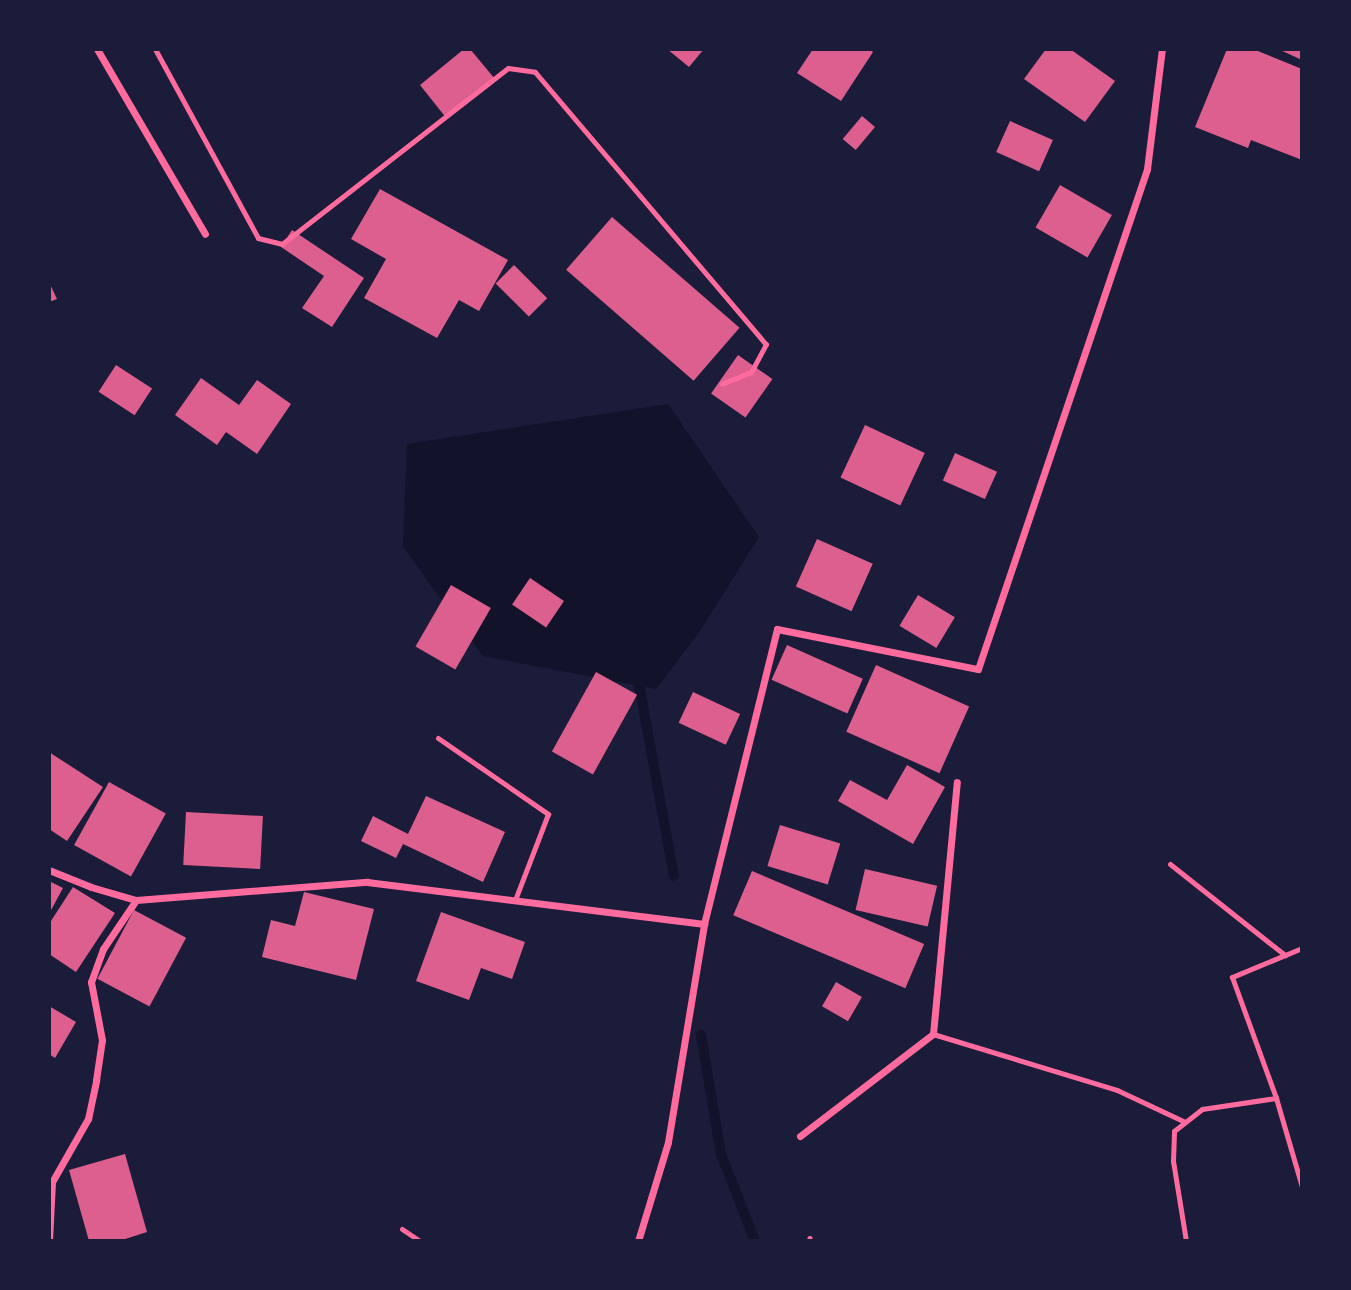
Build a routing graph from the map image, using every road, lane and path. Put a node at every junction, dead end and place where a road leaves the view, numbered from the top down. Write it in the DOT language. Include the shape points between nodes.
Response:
graph roads {
  1 [pos="97,49"];
  2 [pos="155,49"];
  3 [pos="1162,49"];
  4 [pos="205,234"];
  5 [pos="722,384"];
  6 [pos="438,738"];
  7 [pos="957,782"];
  8 [pos="1170,864"];
  9 [pos="49,870"];
  10 [pos="136,900"];
  11 [pos="515,900"];
  12 [pos="704,924"];
  13 [pos="1302,948"];
  14 [pos="1285,955"];
  15 [pos="933,1034"];
  16 [pos="1276,1098"];
  17 [pos="1183,1121"];
  18 [pos="800,1136"];
  19 [pos="1302,1187"];
  20 [pos="402,1230"];
  21 [pos="49,1241"];
  22 [pos="420,1241"];
  23 [pos="638,1241"];
  24 [pos="1185,1241"];
  1 -- 4 [label="street"];
  2 -- 5 [label="lane" via="258,237 282,244 508,68 535,72 766,344 751,372"];
  3 -- 12 [label="street" via="1147,169 978,669 777,629"];
  6 -- 11 [label="lane" via="548,814"];
  7 -- 15 [label="street"];
  8 -- 14 [label="lane"];
  9 -- 10 [label="street"];
  10 -- 11 [label="street" via="367,882"];
  10 -- 21 [label="street" via="103,949 92,982 102,1040 96,1080 88,1119 52,1182"];
  11 -- 12 [label="street"];
  12 -- 23 [label="street" via="668,1142"];
  13 -- 14 [label="lane"];
  14 -- 16 [label="lane" via="1232,977"];
  15 -- 17 [label="lane" via="1116,1090"];
  15 -- 18 [label="street"];
  16 -- 17 [label="lane" via="1202,1109"];
  16 -- 19 [label="lane"];
  17 -- 24 [label="lane" via="1174,1131 1172,1146"];
  20 -- 22 [label="lane"];
}
